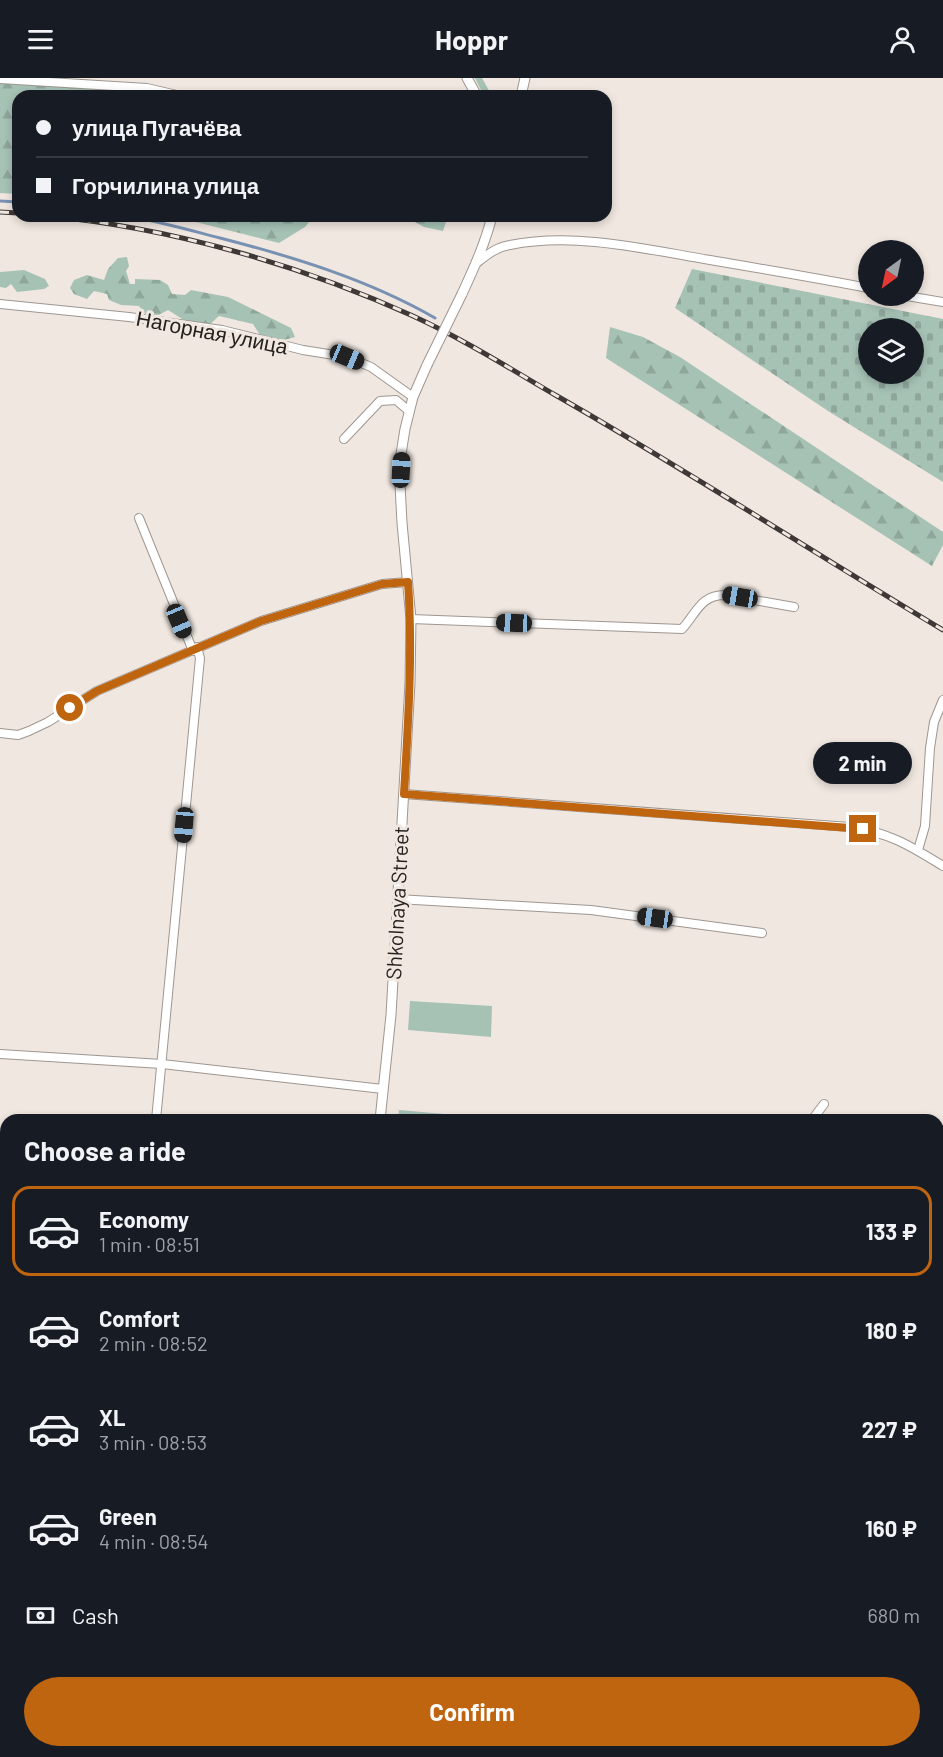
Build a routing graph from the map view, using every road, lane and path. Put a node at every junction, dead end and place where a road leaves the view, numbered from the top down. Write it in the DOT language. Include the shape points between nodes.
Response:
graph roads {
  1 [pos="148,78"];
  2 [pos="0,79"];
  3 [pos="147,88"];
  4 [pos="156,90"];
  5 [pos="490,222"];
  6 [pos="478,262"];
  7 [pos="858,286"];
  8 [pos="924,299"];
  9 [pos="943,303"];
  10 [pos="0,304"];
  11 [pos="413,397"];
  12 [pos="409,411"];
  13 [pos="344,439"];
  14 [pos="139,518"];
  15 [pos="408,582"];
  16 [pos="794,607"];
  17 [pos="411,619"];
  18 [pos="195,649"];
  19 [pos="943,700"];
  20 [pos="0,733"];
  21 [pos="404,794"];
  22 [pos="918,850"];
  23 [pos="943,866"];
  24 [pos="398,899"];
  25 [pos="762,933"];
  26 [pos="0,1054"];
  27 [pos="162,1064"];
  28 [pos="383,1089"];
  29 [pos="824,1104"];
  30 [pos="157,1114"];
  31 [pos="381,1114"];
  32 [pos="816,1114"];
  1 -- 3 [label="street"];
  2 -- 3 [label="street"];
  3 -- 4 [label="street"];
  5 -- 6 [label="street, Shkolnaya Street"];
  6 -- 7 [label="street" via="507,245 570,240"];
  6 -- 11 [label="street, Shkolnaya Street, bridge"];
  8 -- 9 [label="street"];
  10 -- 11 [label="street, Нагорная улица" via="210,329 347,357 371,367"];
  11 -- 12 [label="street, Shkolnaya Street"];
  12 -- 13 [label="street" via="396,400 380,400"];
  12 -- 15 [label="street, Shkolnaya Street" via="400,485"];
  14 -- 18 [label="street"];
  15 -- 17 [label="street, Shkolnaya Street"];
  15 -- 18 [label="street" via="382,584 261,621"];
  16 -- 17 [label="street" via="715,595 704,599 682,629"];
  17 -- 21 [label="street, Shkolnaya Street"];
  18 -- 20 [label="street" via="97,691 29,731 18,735"];
  18 -- 27 [label="street" via="200,658"];
  19 -- 22 [label="street" via="934,722 925,826"];
  21 -- 22 [label="street" via="850,827 877,831"];
  21 -- 24 [label="street, Shkolnaya Street"];
  22 -- 23 [label="street"];
  24 -- 25 [label="street" via="591,910"];
  24 -- 28 [label="street, Shkolnaya Street"];
  26 -- 27 [label="street"];
  27 -- 28 [label="street"];
  27 -- 30 [label="street"];
  28 -- 31 [label="street, Shkolnaya Street"];
  29 -- 32 [label="street"];
}
